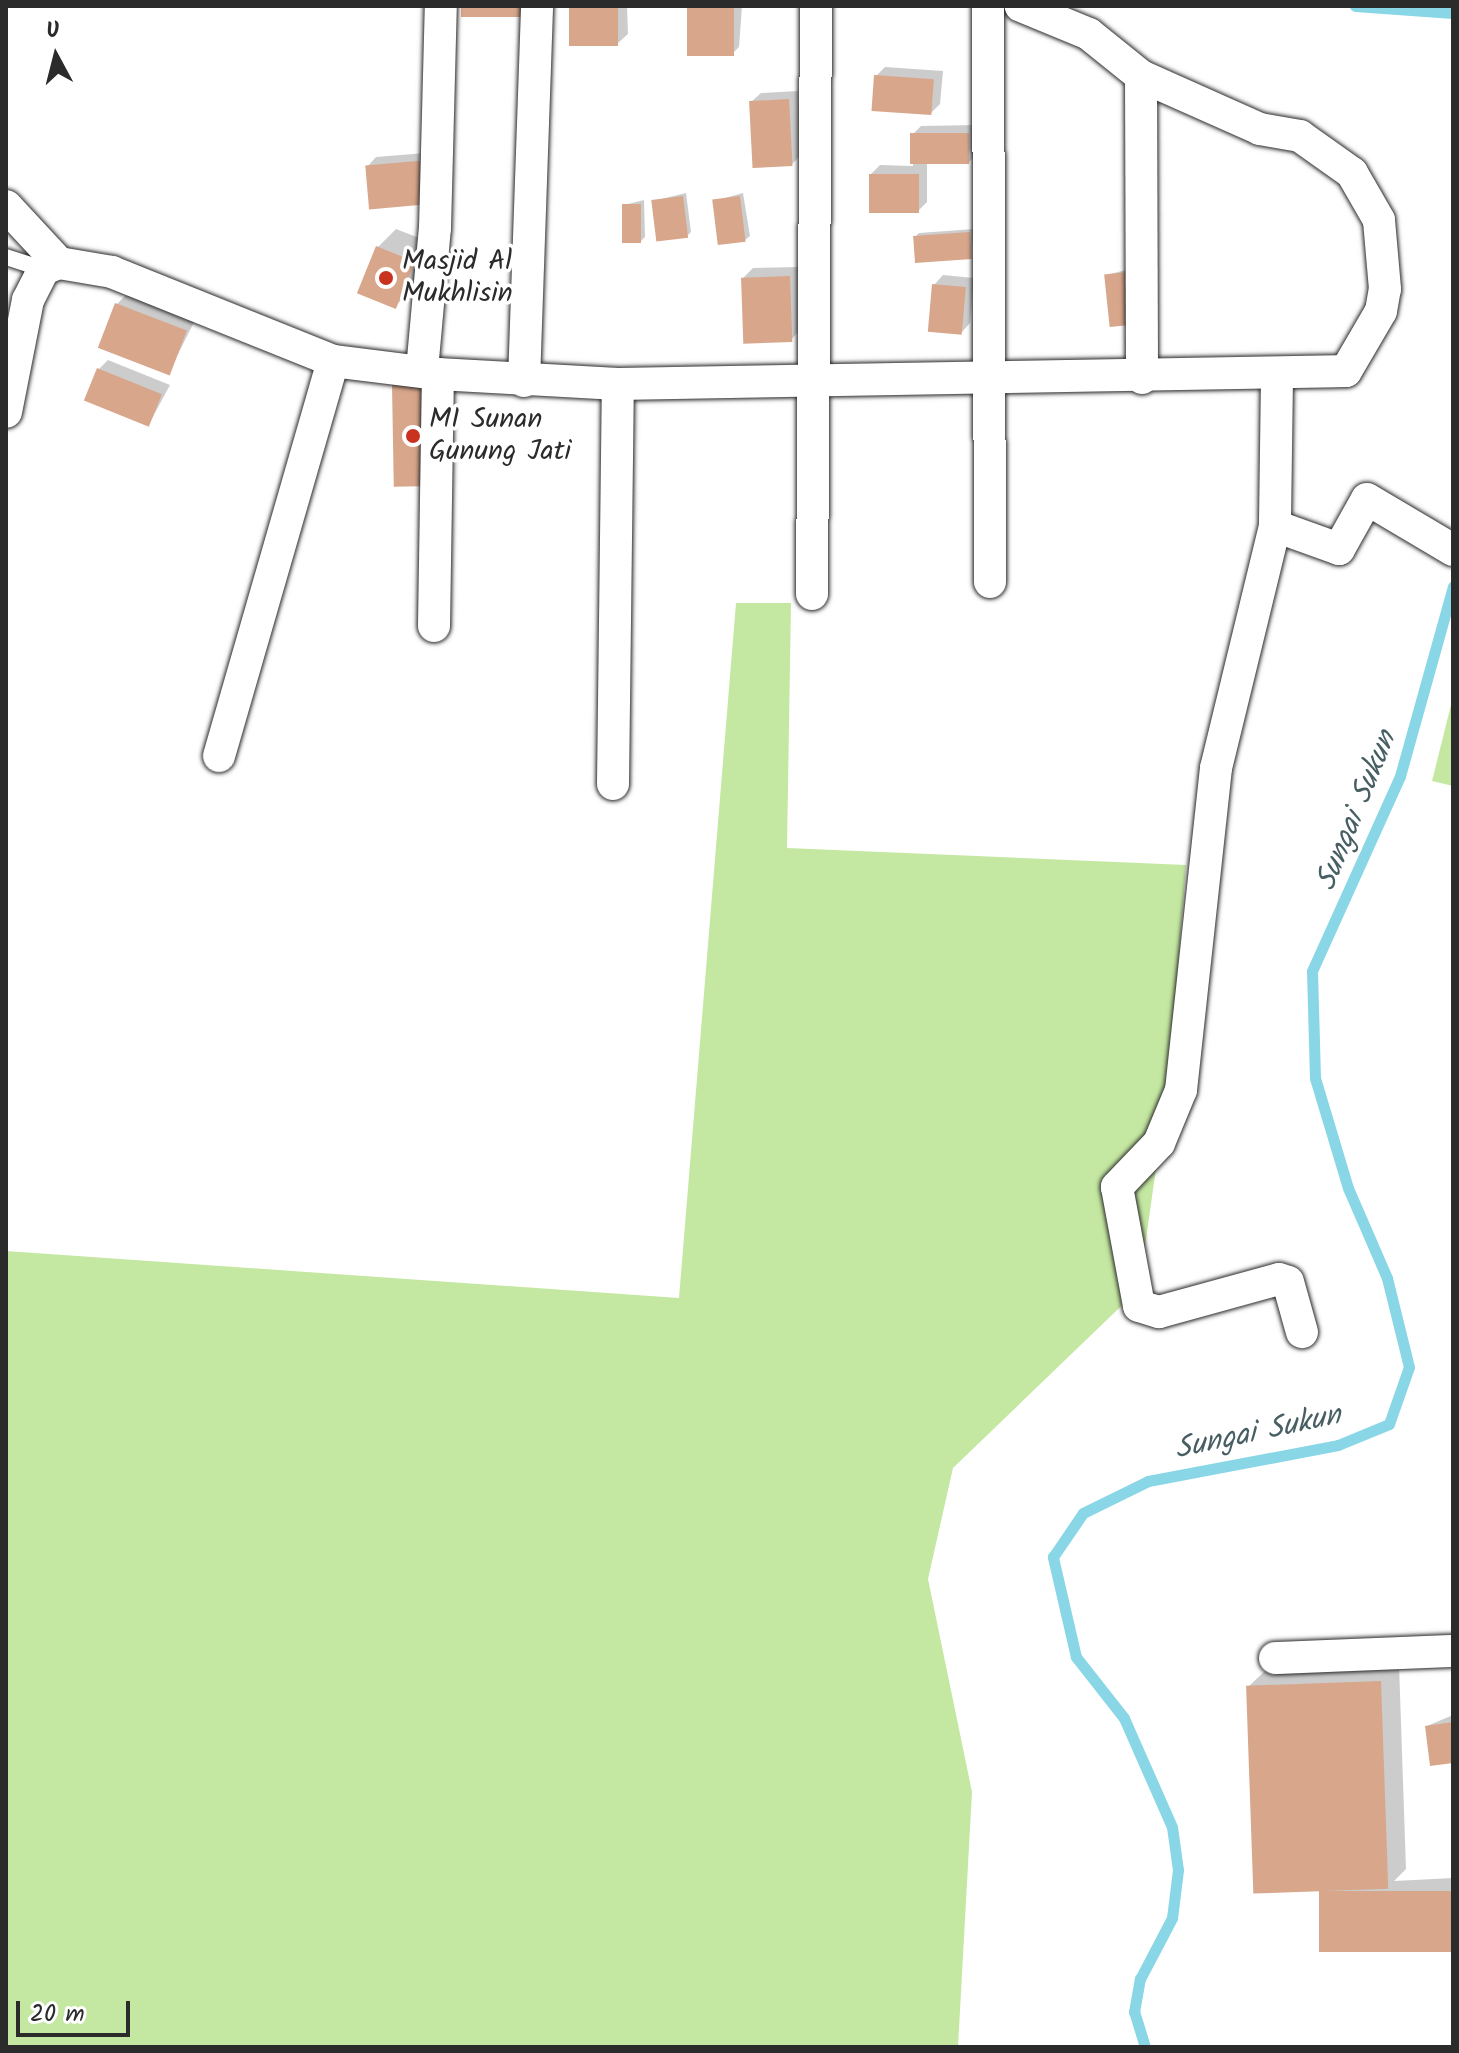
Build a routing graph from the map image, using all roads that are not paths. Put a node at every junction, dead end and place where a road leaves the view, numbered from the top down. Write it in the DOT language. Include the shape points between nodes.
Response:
graph roads {
  1 [pos="441,6"];
  2 [pos="537,6"];
  3 [pos="816,6"];
  4 [pos="988,6"];
  5 [pos="1021,6"];
  6 [pos="1141,76"];
  7 [pos="6,206"];
  8 [pos="6,257"];
  9 [pos="52,266"];
  10 [pos="333,361"];
  11 [pos="430,372"];
  12 [pos="1142,378"];
  13 [pos="1277,378"];
  14 [pos="991,379"];
  15 [pos="524,381"];
  16 [pos="814,381"];
  17 [pos="618,384"];
  18 [pos="6,412"];
  19 [pos="1275,526"];
  20 [pos="1441,545"];
  21 [pos="990,582"];
  22 [pos="812,594"];
  23 [pos="434,626"];
  24 [pos="219,756"];
  25 [pos="613,784"];
  26 [pos="1302,1332"];
  27 [pos="1453,1651"];
  28 [pos="1275,1658"];
  1 -- 11 [label="street"];
  2 -- 15 [label="street"];
  3 -- 16 [label="street"];
  4 -- 14 [label="street" via="984,224"];
  5 -- 6 [label="street" via="1089,34"];
  6 -- 12 [label="street"];
  6 -- 13 [label="street" via="1260,129 1300,136 1369,195 1385,289 1364,345 1346,371"];
  7 -- 9 [label="street"];
  8 -- 9 [label="lane"];
  9 -- 10 [label="street" via="112,272"];
  9 -- 18 [label="street" via="28,300"];
  10 -- 11 [label="street"];
  10 -- 24 [label="street"];
  11 -- 15 [label="street"];
  11 -- 23 [label="street"];
  12 -- 13 [label="street"];
  12 -- 14 [label="street"];
  13 -- 19 [label="street"];
  14 -- 16 [label="street"];
  14 -- 21 [label="street"];
  15 -- 17 [label="street"];
  16 -- 17 [label="street"];
  16 -- 22 [label="street"];
  17 -- 25 [label="street"];
  19 -- 20 [label="street" via="1339,549 1367,499"];
  19 -- 26 [label="street" via="1216,768 1181,1090 1159,1143 1117,1187 1139,1306 1159,1312 1279,1279 1288,1282"];
  27 -- 28 [label="street"];
}
